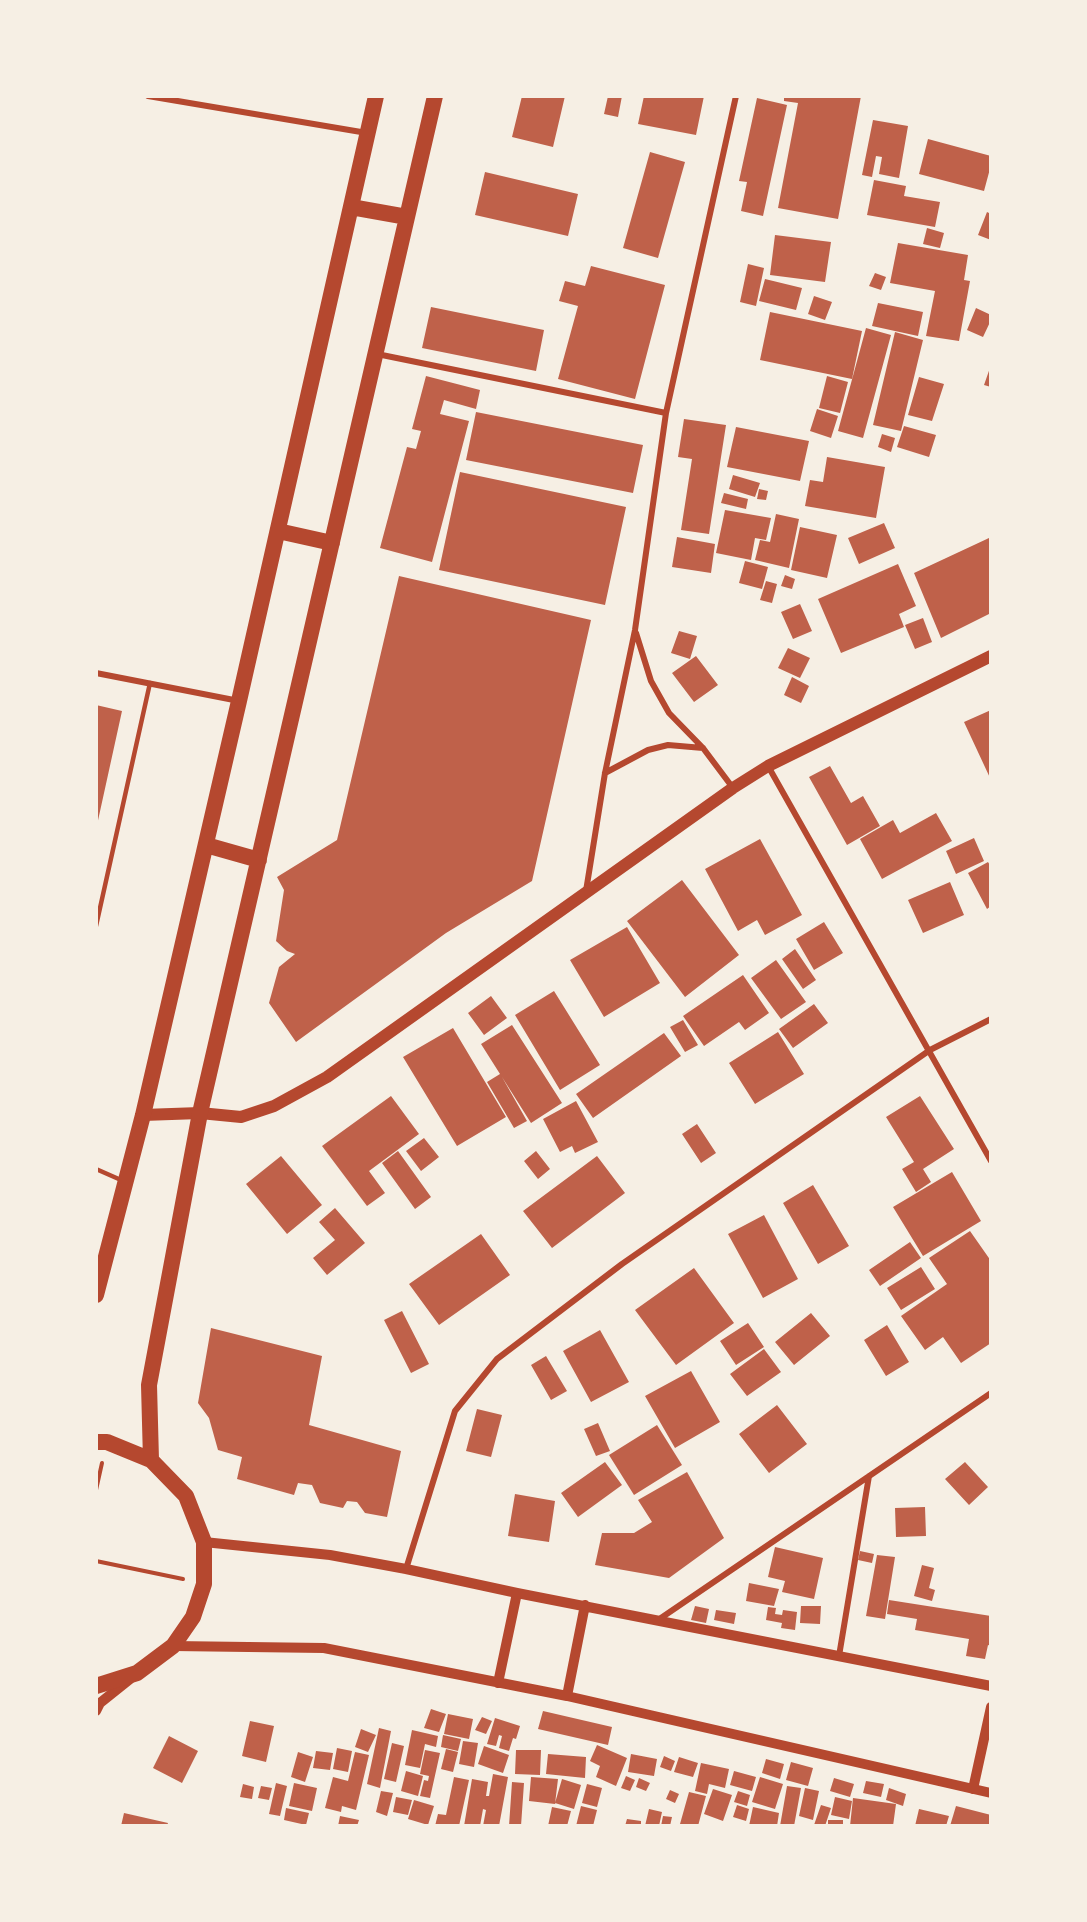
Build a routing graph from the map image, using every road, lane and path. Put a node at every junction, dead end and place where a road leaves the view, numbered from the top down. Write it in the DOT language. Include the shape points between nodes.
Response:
graph roads {
  1 [pos="148,96"];
  2 [pos="376,96"];
  3 [pos="435,96"];
  4 [pos="736,96"];
  5 [pos="368,133"];
  6 [pos="351,207"];
  7 [pos="407,218"];
  8 [pos="376,354"];
  9 [pos="666,413"];
  10 [pos="278,531"];
  11 [pos="332,543"];
  12 [pos="635,630"];
  13 [pos="991,656"];
  14 [pos="96,673"];
  15 [pos="150,683"];
  16 [pos="239,701"];
  17 [pos="703,748"];
  18 [pos="768,766"];
  19 [pos="605,773"];
  20 [pos="733,788"];
  21 [pos="206,845"];
  22 [pos="259,860"];
  23 [pos="586,891"];
  24 [pos="96,926"];
  25 [pos="991,1019"];
  26 [pos="930,1050"];
  27 [pos="200,1113"];
  28 [pos="143,1115"];
  29 [pos="991,1161"];
  30 [pos="96,1169"];
  31 [pos="127,1182"];
  32 [pos="96,1294"];
  33 [pos="991,1393"];
  34 [pos="96,1442"];
  35 [pos="151,1460"];
  36 [pos="869,1476"];
  37 [pos="204,1542"];
  38 [pos="96,1561"];
  39 [pos="406,1569"];
  40 [pos="204,1584"];
  41 [pos="518,1593"];
  42 [pos="585,1605"];
  43 [pos="658,1620"];
  44 [pos="173,1646"];
  45 [pos="839,1657"];
  46 [pos="137,1674"];
  47 [pos="498,1683"];
  48 [pos="96,1686"];
  49 [pos="991,1686"];
  50 [pos="567,1696"];
  51 [pos="991,1707"];
  52 [pos="96,1711"];
  53 [pos="973,1789"];
  54 [pos="991,1793"];
  1 -- 5 [label="street"];
  2 -- 5 [label="highway"];
  3 -- 7 [label="highway"];
  4 -- 9 [label="street"];
  5 -- 6 [label="highway"];
  6 -- 7 [label="highway"];
  6 -- 10 [label="highway"];
  7 -- 8 [label="highway"];
  8 -- 9 [label="street"];
  8 -- 11 [label="highway"];
  9 -- 12 [label="street"];
  10 -- 11 [label="highway"];
  10 -- 16 [label="highway"];
  11 -- 22 [label="highway"];
  12 -- 17 [label="street" via="651,681 669,713"];
  12 -- 19 [label="street"];
  13 -- 18 [label="main road"];
  14 -- 15 [label="street"];
  15 -- 16 [label="street"];
  15 -- 24 [label="lane"];
  16 -- 21 [label="highway"];
  17 -- 19 [label="street" via="668,745 648,750"];
  17 -- 20 [label="street"];
  18 -- 20 [label="main road"];
  18 -- 26 [label="street"];
  19 -- 23 [label="street"];
  20 -- 23 [label="main road"];
  21 -- 22 [label="highway"];
  21 -- 28 [label="highway"];
  22 -- 27 [label="highway"];
  23 -- 27 [label="main road" via="327,1077 274,1106 241,1117"];
  25 -- 26 [label="street"];
  26 -- 29 [label="street"];
  26 -- 39 [label="street" via="622,1264 498,1359 455,1411"];
  27 -- 28 [label="main road"];
  27 -- 35 [label="highway" via="149,1386"];
  28 -- 31 [label="highway"];
  30 -- 31 [label="lane"];
  31 -- 32 [label="highway"];
  33 -- 36 [label="street"];
  34 -- 35 [label="highway" via="107,1442"];
  35 -- 37 [label="highway" via="186,1496"];
  36 -- 43 [label="street"];
  36 -- 45 [label="street"];
  37 -- 39 [label="street" via="330,1555"];
  37 -- 40 [label="highway"];
  38 -- 40 [label="path"];
  39 -- 41 [label="street"];
  40 -- 44 [label="highway" via="193,1617"];
  41 -- 42 [label="street"];
  41 -- 47 [label="street"];
  42 -- 43 [label="street"];
  42 -- 50 [label="street"];
  43 -- 45 [label="street"];
  44 -- 46 [label="highway"];
  44 -- 47 [label="street" via="324,1648"];
  45 -- 49 [label="street"];
  46 -- 48 [label="highway"];
  46 -- 52 [label="street" via="100,1703"];
  47 -- 50 [label="street"];
  50 -- 53 [label="street"];
  51 -- 53 [label="street"];
  53 -- 54 [label="street"];
}
